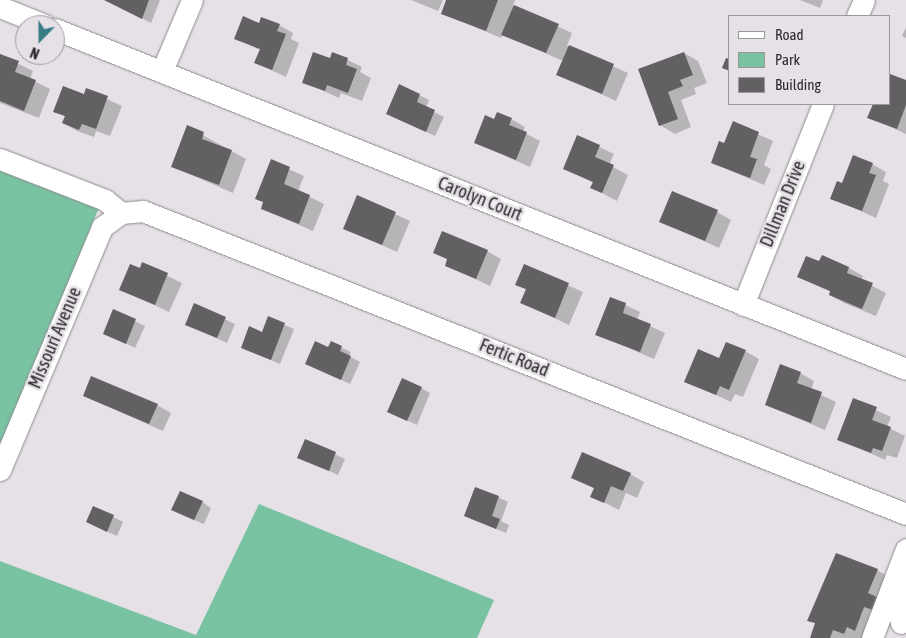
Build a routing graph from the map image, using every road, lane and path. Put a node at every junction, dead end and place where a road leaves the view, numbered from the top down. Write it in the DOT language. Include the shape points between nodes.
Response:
graph roads {
  1 [pos="192,0"];
  2 [pos="864,0"];
  3 [pos="0,7"];
  4 [pos="20,15"];
  5 [pos="857,15"];
  6 [pos="65,33"];
  7 [pos="162,71"];
  8 [pos="822,105"];
  9 [pos="0,159"];
  10 [pos="121,213"];
  11 [pos="743,305"];
  12 [pos="906,369"];
  13 [pos="0,470"];
  14 [pos="906,514"];
  15 [pos="906,549"];
  16 [pos="906,588"];
  17 [pos="900,623"];
  18 [pos="872,638"];
  1 -- 7 [label="street"];
  2 -- 5 [label="street"];
  3 -- 4 [label="street"];
  6 -- 7 [label="street, Carolyn Court"];
  7 -- 11 [label="street, Carolyn Court"];
  8 -- 11 [label="street, Dillman Drive"];
  9 -- 10 [label="street" via="105,200"];
  10 -- 13 [label="street, Missouri Avenue" via="102,227"];
  10 -- 14 [label="street, Fertic Road" via="142,211"];
  11 -- 12 [label="street, Carolyn Court"];
  15 -- 18 [label="street"];
  16 -- 17 [label="street" via="899,612"];
}
